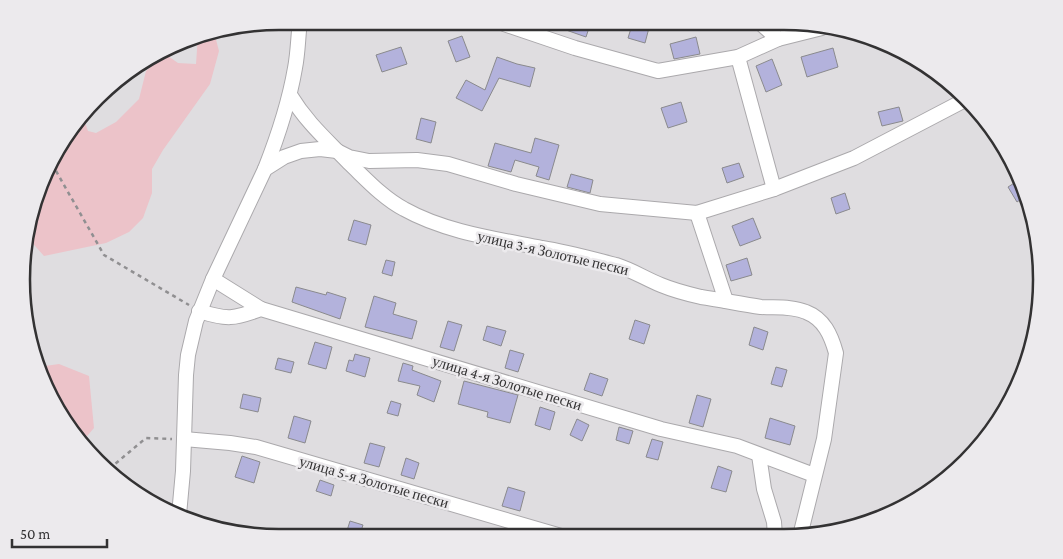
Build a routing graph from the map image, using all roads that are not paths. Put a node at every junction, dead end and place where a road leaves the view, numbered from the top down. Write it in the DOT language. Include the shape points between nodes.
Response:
graph roads {
  1 [pos="299,30"];
  2 [pos="522,30"];
  3 [pos="768,30"];
  4 [pos="808,32"];
  5 [pos="778,39"];
  6 [pos="738,57"];
  7 [pos="290,95"];
  8 [pos="960,103"];
  9 [pos="337,151"];
  10 [pos="265,169"];
  11 [pos="774,189"];
  12 [pos="697,212"];
  13 [pos="213,279"];
  14 [pos="726,300"];
  15 [pos="261,309"];
  16 [pos="199,311"];
  17 [pos="184,439"];
  18 [pos="759,454"];
  19 [pos="814,475"];
  20 [pos="180,508"];
  21 [pos="802,528"];
  22 [pos="537,529"];
  23 [pos="774,529"];
  1 -- 7 [label="street"];
  2 -- 6 [label="street" via="658,71"];
  3 -- 5 [label="street"];
  4 -- 5 [label="street"];
  5 -- 6 [label="street"];
  6 -- 11 [label="street"];
  7 -- 9 [label="street, улица 3-я Золотые пески" via="307,121"];
  7 -- 10 [label="street"];
  8 -- 11 [label="street" via="854,158"];
  9 -- 10 [label="street" via="301,151"];
  9 -- 12 [label="street" via="369,161 418,160 448,164 600,204"];
  9 -- 14 [label="street, улица 3-я Золотые пески" via="391,201 421,218 482,237 618,266 676,290"];
  10 -- 13 [label="street"];
  11 -- 12 [label="street"];
  12 -- 14 [label="street"];
  13 -- 15 [label="street, улица 4-я Золотые пески"];
  13 -- 16 [label="street"];
  14 -- 19 [label="street, улица 3-я Золотые пески" via="806,312 818,319 833,340 836,353 825,431"];
  15 -- 16 [label="street" via="241,317"];
  15 -- 18 [label="street, улица 4-я Золотые пески" via="661,429"];
  16 -- 17 [label="street" via="188,355"];
  17 -- 20 [label="street"];
  17 -- 22 [label="street, улица 5-я Золотые пески" via="256,447"];
  18 -- 19 [label="street, улица 4-я Золотые пески"];
  18 -- 23 [label="street"];
  19 -- 21 [label="street, улица 3-я Золотые пески"];
}
